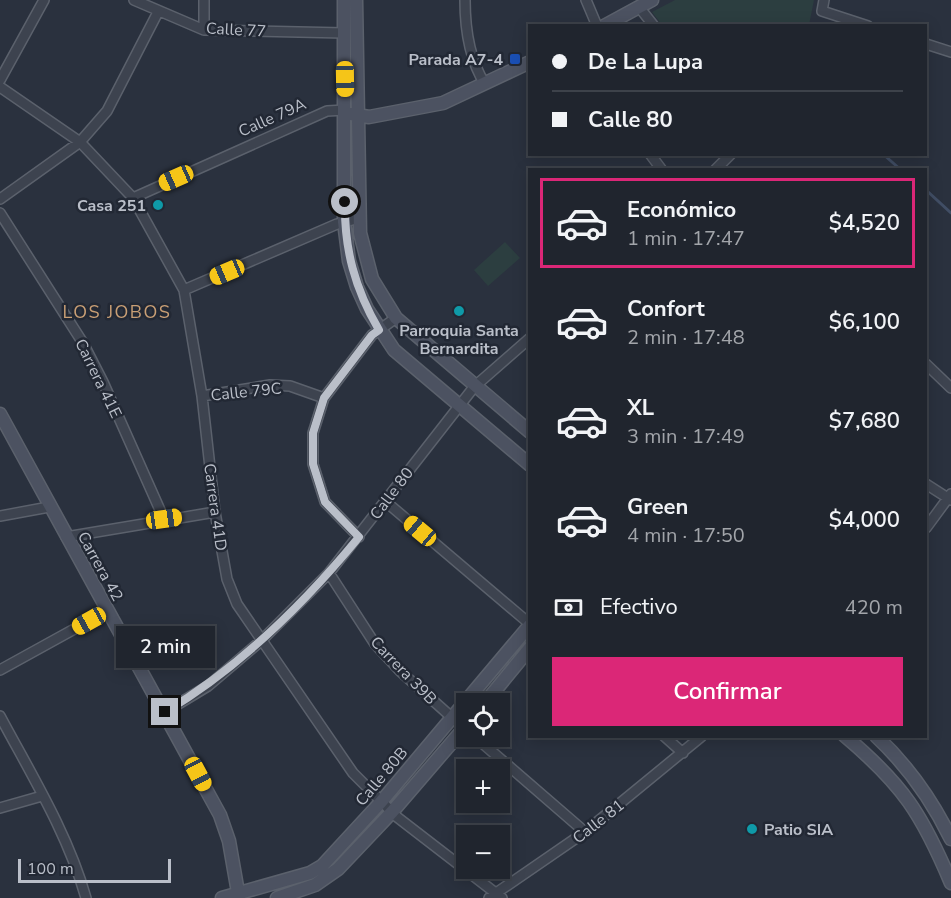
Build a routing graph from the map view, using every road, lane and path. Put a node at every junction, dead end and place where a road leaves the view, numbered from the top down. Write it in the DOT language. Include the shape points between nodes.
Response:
graph roads {
  1 [pos="44,0"];
  2 [pos="135,0"];
  3 [pos="204,0"];
  4 [pos="344,0"];
  5 [pos="356,0"];
  6 [pos="465,0"];
  7 [pos="586,0"];
  8 [pos="652,0"];
  9 [pos="824,0"];
  10 [pos="639,7"];
  11 [pos="158,12"];
  12 [pos="596,24"];
  13 [pos="608,24"];
  14 [pos="652,24"];
  15 [pos="862,24"];
  16 [pos="204,30"];
  17 [pos="344,33"];
  18 [pos="927,44"];
  19 [pos="951,52"];
  20 [pos="528,63"];
  21 [pos="0,80"];
  22 [pos="485,84"];
  23 [pos="0,87"];
  24 [pos="345,110"];
  25 [pos="358,117"];
  26 [pos="80,142"];
  27 [pos="729,156"];
  28 [pos="717,168"];
  29 [pos="133,198"];
  30 [pos="0,199"];
  31 [pos="0,213"];
  32 [pos="360,218"];
  33 [pos="344,222"];
  34 [pos="184,290"];
  35 [pos="396,318"];
  36 [pos="379,330"];
  37 [pos="528,340"];
  38 [pos="927,365"];
  39 [pos="474,387"];
  40 [pos="951,388"];
  41 [pos="202,396"];
  42 [pos="324,398"];
  43 [pos="458,407"];
  44 [pos="0,414"];
  45 [pos="528,430"];
  46 [pos="528,463"];
  47 [pos="927,485"];
  48 [pos="950,497"];
  49 [pos="385,501"];
  50 [pos="49,507"];
  51 [pos="214,512"];
  52 [pos="0,516"];
  53 [pos="164,519"];
  54 [pos="927,527"];
  55 [pos="66,537"];
  56 [pos="359,537"];
  57 [pos="329,573"];
  58 [pos="107,611"];
  59 [pos="528,622"];
  60 [pos="528,626"];
  61 [pos="262,639"];
  62 [pos="528,650"];
  63 [pos="0,670"];
  64 [pos="493,693"];
  65 [pos="165,712"];
  66 [pos="0,716"];
  67 [pos="452,718"];
  68 [pos="456,721"];
  69 [pos="666,738"];
  70 [pos="700,738"];
  71 [pos="847,738"];
  72 [pos="878,738"];
  73 [pos="456,743"];
  74 [pos="488,747"];
  75 [pos="683,753"];
  76 [pos="42,796"];
  77 [pos="381,802"];
  78 [pos="0,808"];
  79 [pos="392,812"];
  80 [pos="585,832"];
  81 [pos="951,839"];
  82 [pos="951,883"];
  83 [pos="238,896"];
  84 [pos="495,896"];
  85 [pos="86,898"];
  86 [pos="222,898"];
  87 [pos="277,898"];
  1 -- 21 [label="street"];
  2 -- 11 [label="street, Calle 77"];
  3 -- 16 [label="street"];
  4 -- 17 [label="main road"];
  5 -- 25 [label="main road"];
  6 -- 22 [label="street" via="465,26"];
  7 -- 12 [label="street"];
  8 -- 10 [label="main road"];
  9 -- 15 [label="street" via="822,11"];
  10 -- 13 [label="main road"];
  10 -- 14 [label="street"];
  11 -- 16 [label="street, Calle 77"];
  11 -- 26 [label="street" via="107,111"];
  16 -- 17 [label="street, Calle 77"];
  17 -- 24 [label="main road"];
  18 -- 19 [label="street"];
  20 -- 22 [label="main road"];
  22 -- 25 [label="main road" via="443,103"];
  23 -- 26 [label="street, Carrera 41D"];
  24 -- 25 [label="main road"];
  24 -- 29 [label="street, Calle 79A" via="327,111"];
  24 -- 33 [label="main road"];
  25 -- 32 [label="main road"];
  26 -- 29 [label="street, Carrera 41D"];
  26 -- 30 [label="street"];
  27 -- 28 [label="street"];
  29 -- 34 [label="street, Carrera 41D"];
  31 -- 53 [label="street, Carrera 41E" via="83,343"];
  32 -- 33 [label="street"];
  32 -- 35 [label="main road" via="364,256 372,279"];
  33 -- 34 [label="street"];
  33 -- 36 [label="main road" via="357,287"];
  34 -- 41 [label="street, Carrera 41D"];
  35 -- 36 [label="street"];
  35 -- 39 [label="main road"];
  36 -- 42 [label="street"];
  36 -- 43 [label="main road" via="394,350"];
  37 -- 39 [label="street, Calle 80"];
  38 -- 40 [label="street"];
  39 -- 43 [label="street, Calle 80"];
  39 -- 45 [label="main road"];
  41 -- 42 [label="street, Calle 79C" via="270,385 290,386"];
  41 -- 51 [label="street, Carrera 41D"];
  42 -- 56 [label="street" via="313,433 313,464 325,502"];
  43 -- 46 [label="main road"];
  43 -- 49 [label="street, Calle 80"];
  44 -- 50 [label="main road, Carrera 42"];
  47 -- 48 [label="street"];
  48 -- 54 [label="street"];
  49 -- 56 [label="street, Calle 80"];
  49 -- 59 [label="street"];
  50 -- 52 [label="street"];
  50 -- 55 [label="main road, Carrera 42"];
  51 -- 53 [label="street"];
  51 -- 61 [label="street, Carrera 41D" via="227,579 237,604"];
  53 -- 55 [label="street"];
  55 -- 58 [label="main road, Carrera 42"];
  56 -- 57 [label="street, Calle 80"];
  57 -- 61 [label="street, Calle 80"];
  57 -- 67 [label="street, Carrera 39B" via="375,644"];
  58 -- 63 [label="street"];
  58 -- 65 [label="main road, Carrera 42"];
  60 -- 67 [label="main road, Calle 80B"];
  61 -- 65 [label="street, Calle 80" via="208,686"];
  61 -- 77 [label="street, Carrera 41D" via="353,773"];
  62 -- 64 [label="main road"];
  65 -- 83 [label="main road, Carrera 42" via="220,815 229,841"];
  66 -- 76 [label="street"];
  67 -- 68 [label="street, Carrera 39B"];
  67 -- 77 [label="main road, Calle 80B"];
  69 -- 75 [label="street"];
  70 -- 75 [label="street, Calle 81"];
  71 -- 82 [label="main road" via="907,795"];
  72 -- 81 [label="main road" via="901,760"];
  73 -- 79 [label="main road, Calle 80B"];
  74 -- 80 [label="street, Carrera 39B"];
  75 -- 80 [label="street, Calle 81"];
  76 -- 78 [label="street"];
  76 -- 85 [label="street"];
  77 -- 79 [label="street, Carrera 41D"];
  77 -- 83 [label="main road, Calle 80B" via="322,866 303,876"];
  79 -- 84 [label="street, Carrera 41D"];
  79 -- 87 [label="main road, Calle 80B" via="325,879"];
  80 -- 84 [label="street, Calle 81"];
  83 -- 86 [label="main road, Calle 80B"];
}
